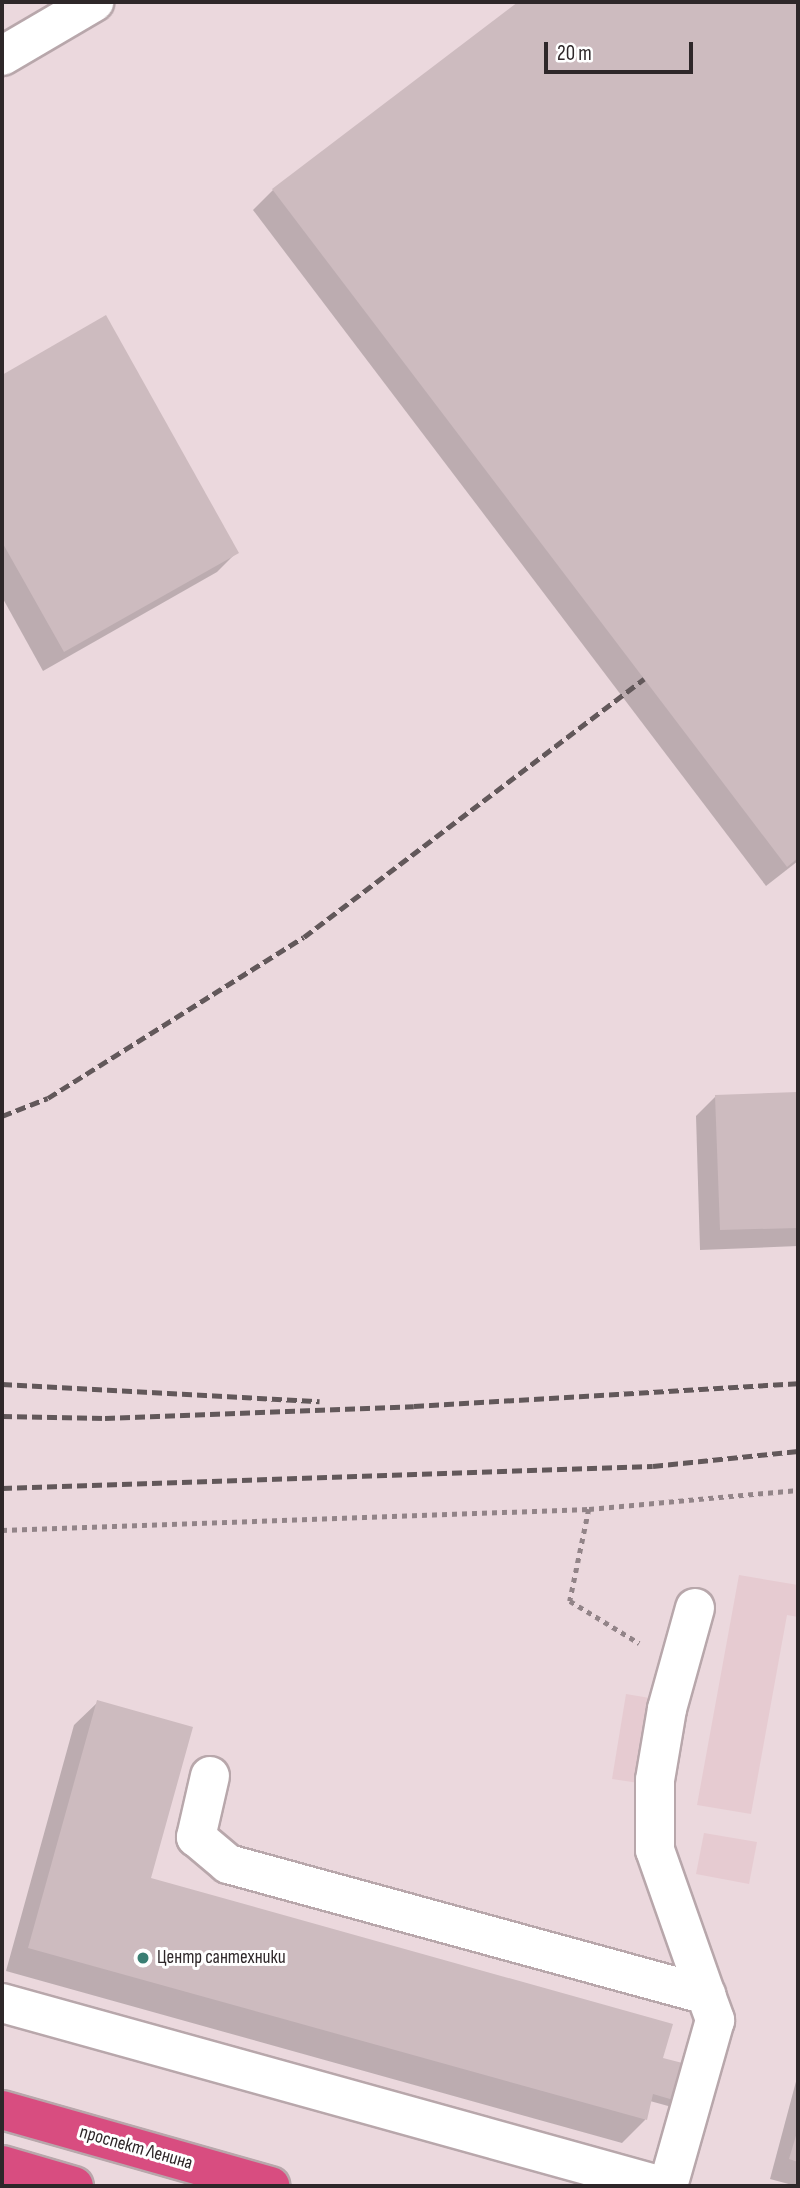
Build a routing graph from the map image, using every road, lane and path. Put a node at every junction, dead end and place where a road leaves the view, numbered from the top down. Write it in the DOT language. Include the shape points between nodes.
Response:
graph roads {
  1 [pos="94,2"];
  2 [pos="2,55"];
  3 [pos="798,1490"];
  4 [pos="589,1509"];
  5 [pos="2,1530"];
  6 [pos="695,1608"];
  7 [pos="667,1709"];
  8 [pos="210,1776"];
  9 [pos="706,1995"];
  10 [pos="2,2003"];
  11 [pos="2,2110"];
  12 [pos="2,2165"];
  13 [pos="74,2186"];
  14 [pos="270,2186"];
  15 [pos="662,2186"];
  16 [pos="668,2186"];
  1 -- 2 [label="street"];
  3 -- 4 [label="path"];
  4 -- 5 [label="path"];
  4 -- 7 [label="path" via="570,1601 651,1650"];
  6 -- 7 [label="street"];
  7 -- 9 [label="street" via="655,1780 655,1850"];
  8 -- 9 [label="street" via="196,1837 228,1864"];
  9 -- 16 [label="street" via="715,2021"];
  10 -- 15 [label="street"];
  11 -- 14 [label="highway, проспект Ленина"];
  12 -- 13 [label="highway"];
}
